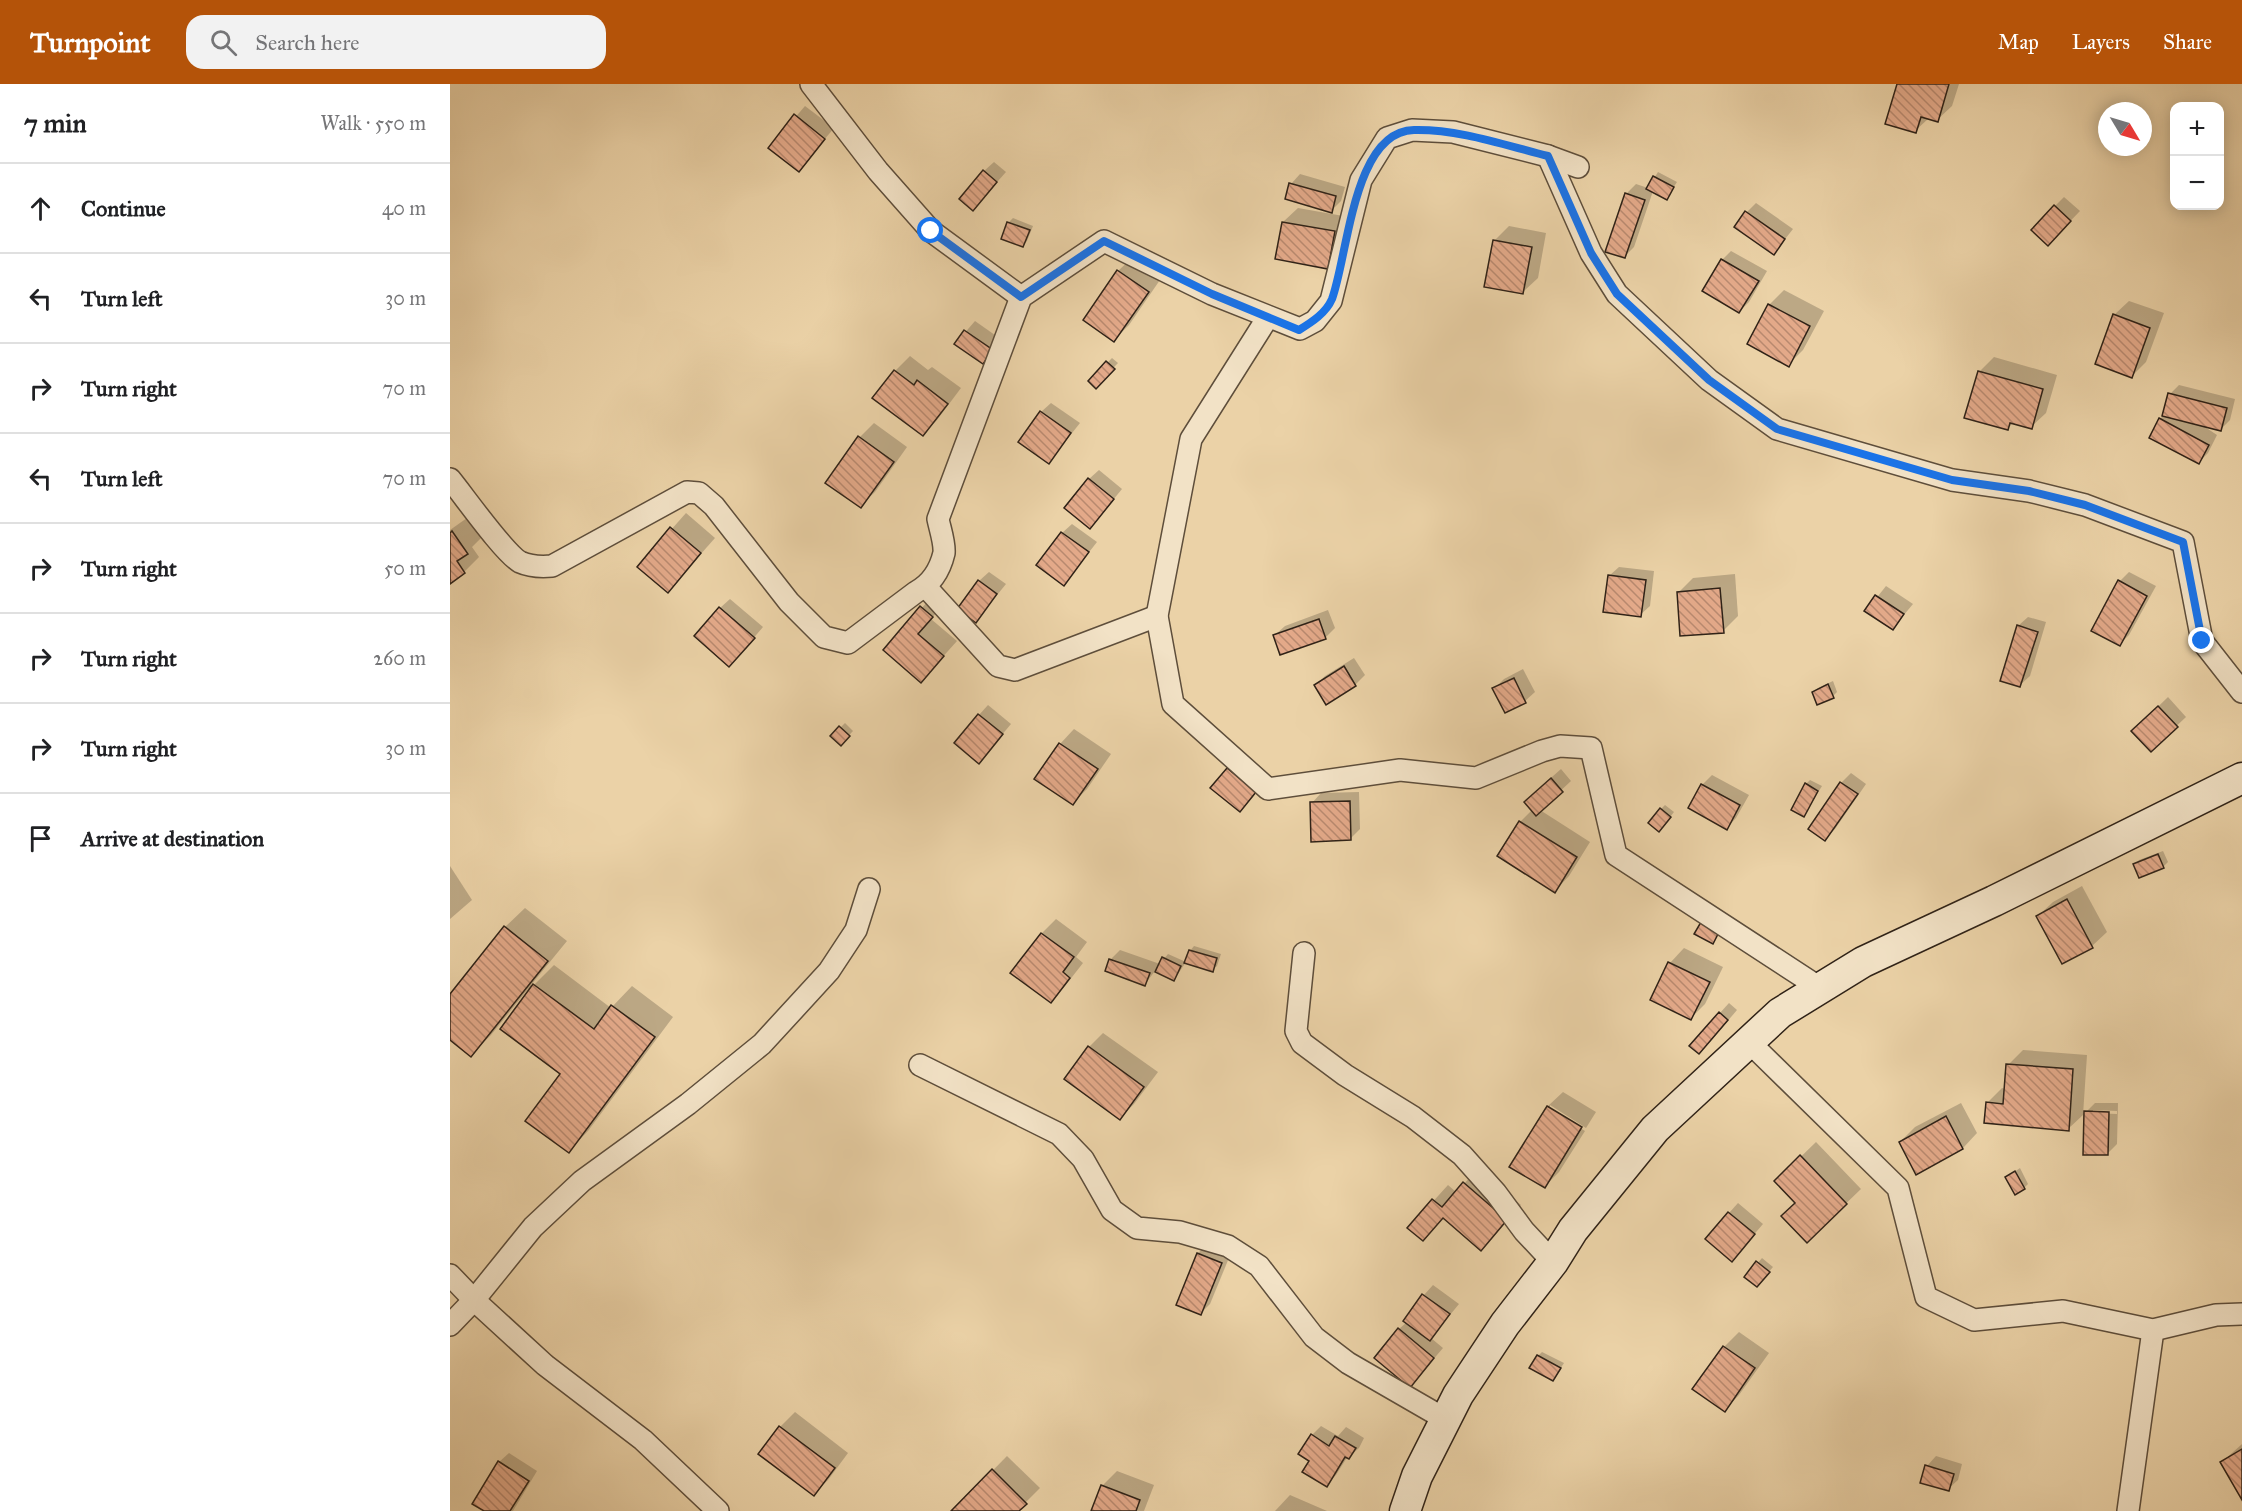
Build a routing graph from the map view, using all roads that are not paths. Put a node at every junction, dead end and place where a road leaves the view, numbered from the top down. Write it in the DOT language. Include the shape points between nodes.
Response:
graph roads {
  1 [pos="811,84"];
  2 [pos="1548,156"];
  3 [pos="1578,167"];
  4 [pos="1021,297"];
  5 [pos="1268,317"];
  6 [pos="450,479"];
  7 [pos="926,587"];
  8 [pos="1156,616"];
  9 [pos="2242,692"];
  10 [pos="2242,778"];
  11 [pos="869,889"];
  12 [pos="1304,953"];
  13 [pos="1820,988"];
  14 [pos="1748,1041"];
  15 [pos="920,1065"];
  16 [pos="1553,1262"];
  17 [pos="450,1275"];
  18 [pos="474,1300"];
  19 [pos="2242,1314"];
  20 [pos="450,1325"];
  21 [pos="2154,1330"];
  22 [pos="1445,1419"];
  23 [pos="718,1511"];
  24 [pos="1406,1511"];
  25 [pos="2128,1511"];
  1 -- 4 [label="street" via="878,171 931,231"];
  2 -- 3 [label="street"];
  2 -- 5 [label="street" via="1454,132 1412,130 1387,138 1361,180 1331,301 1315,321 1299,330"];
  2 -- 9 [label="street" via="1591,253 1617,294 1709,380 1777,429 1952,480 2029,491 2085,505 2183,542 2202,641"];
  4 -- 5 [label="street" via="1104,241"];
  4 -- 7 [label="street" via="938,519 944,551"];
  5 -- 8 [label="street" via="1191,439"];
  6 -- 7 [label="street" via="506,549 518,561 535,567 552,566 687,492 699,493 714,506 789,602 824,637 848,643"];
  7 -- 8 [label="street" via="998,666 1015,670"];
  8 -- 13 [label="street" via="1173,704 1268,789 1400,770 1476,778 1542,750 1560,746 1591,748 1616,855"];
  10 -- 13 [label="street" via="1863,962"];
  11 -- 18 [label="street" via="856,930 829,971 762,1044 582,1180 532,1227"];
  12 -- 16 [label="street" via="1296,1031 1302,1043 1462,1155"];
  13 -- 14 [label="street" via="1780,1013"];
  14 -- 16 [label="street" via="1655,1130 1573,1230"];
  14 -- 21 [label="street" via="1898,1188 1926,1298 1974,1320 2063,1311"];
  15 -- 22 [label="street" via="1059,1134 1083,1159 1112,1210 1137,1228 1180,1232 1228,1246 1259,1266 1314,1337 1348,1364"];
  16 -- 22 [label="street" via="1505,1324"];
  17 -- 18 [label="street"];
  18 -- 20 [label="street"];
  18 -- 23 [label="street" via="545,1365 643,1440"];
  19 -- 21 [label="street" via="2216,1315"];
  21 -- 25 [label="street"];
  22 -- 24 [label="street" via="1417,1476"];
}
